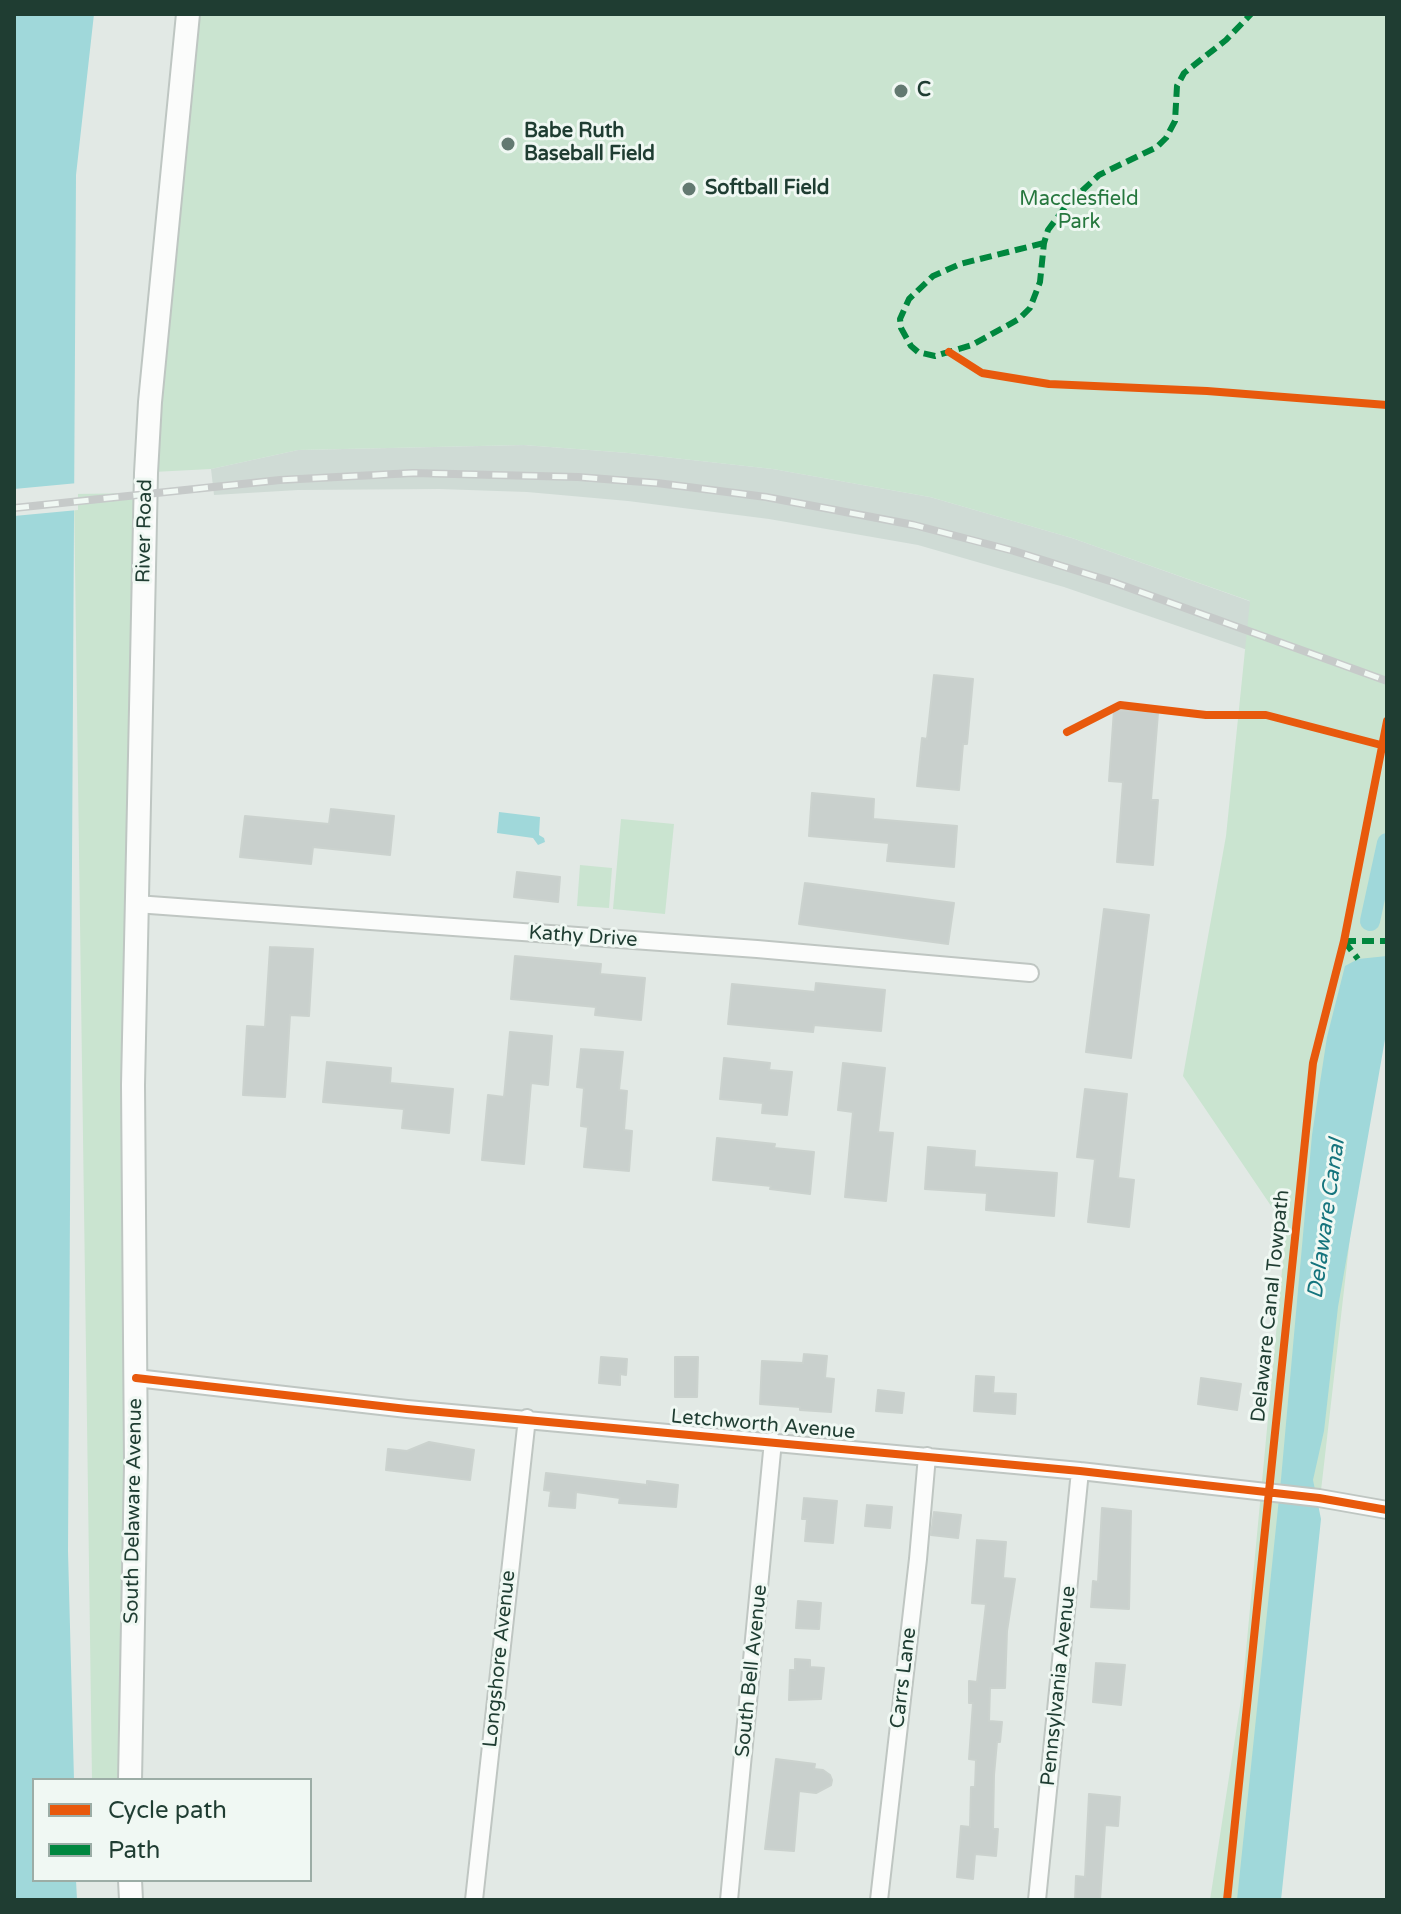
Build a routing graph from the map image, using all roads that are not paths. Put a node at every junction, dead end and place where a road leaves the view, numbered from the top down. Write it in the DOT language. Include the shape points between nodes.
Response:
graph roads {
  1 [pos="188,14"];
  2 [pos="136,904"];
  3 [pos="1030,973"];
  4 [pos="134,1050"];
  5 [pos="136,1378"];
  6 [pos="527,1418"];
  7 [pos="773,1441"];
  8 [pos="927,1456"];
  9 [pos="1080,1471"];
  10 [pos="1387,1510"];
  11 [pos="130,1778"];
  12 [pos="474,1900"];
  13 [pos="729,1900"];
  14 [pos="879,1900"];
  15 [pos="1037,1900"];
  1 -- 2 [label="main road, River Road" via="150,402"];
  2 -- 3 [label="street, Kathy Drive"];
  2 -- 4 [label="main road, River Road"];
  4 -- 5 [label="main road, South Delaware Avenue"];
  5 -- 6 [label="street, Letchworth Avenue"];
  5 -- 11 [label="main road, South Delaware Avenue"];
  6 -- 7 [label="street, Letchworth Avenue"];
  6 -- 12 [label="street, Longshore Avenue"];
  7 -- 8 [label="street, Letchworth Avenue"];
  7 -- 13 [label="street, South Bell Avenue"];
  8 -- 9 [label="street, Letchworth Avenue"];
  8 -- 14 [label="street, Carrs Lane"];
  9 -- 10 [label="street, Letchworth Avenue"];
  9 -- 15 [label="street, Pennsylvania Avenue"];
}
